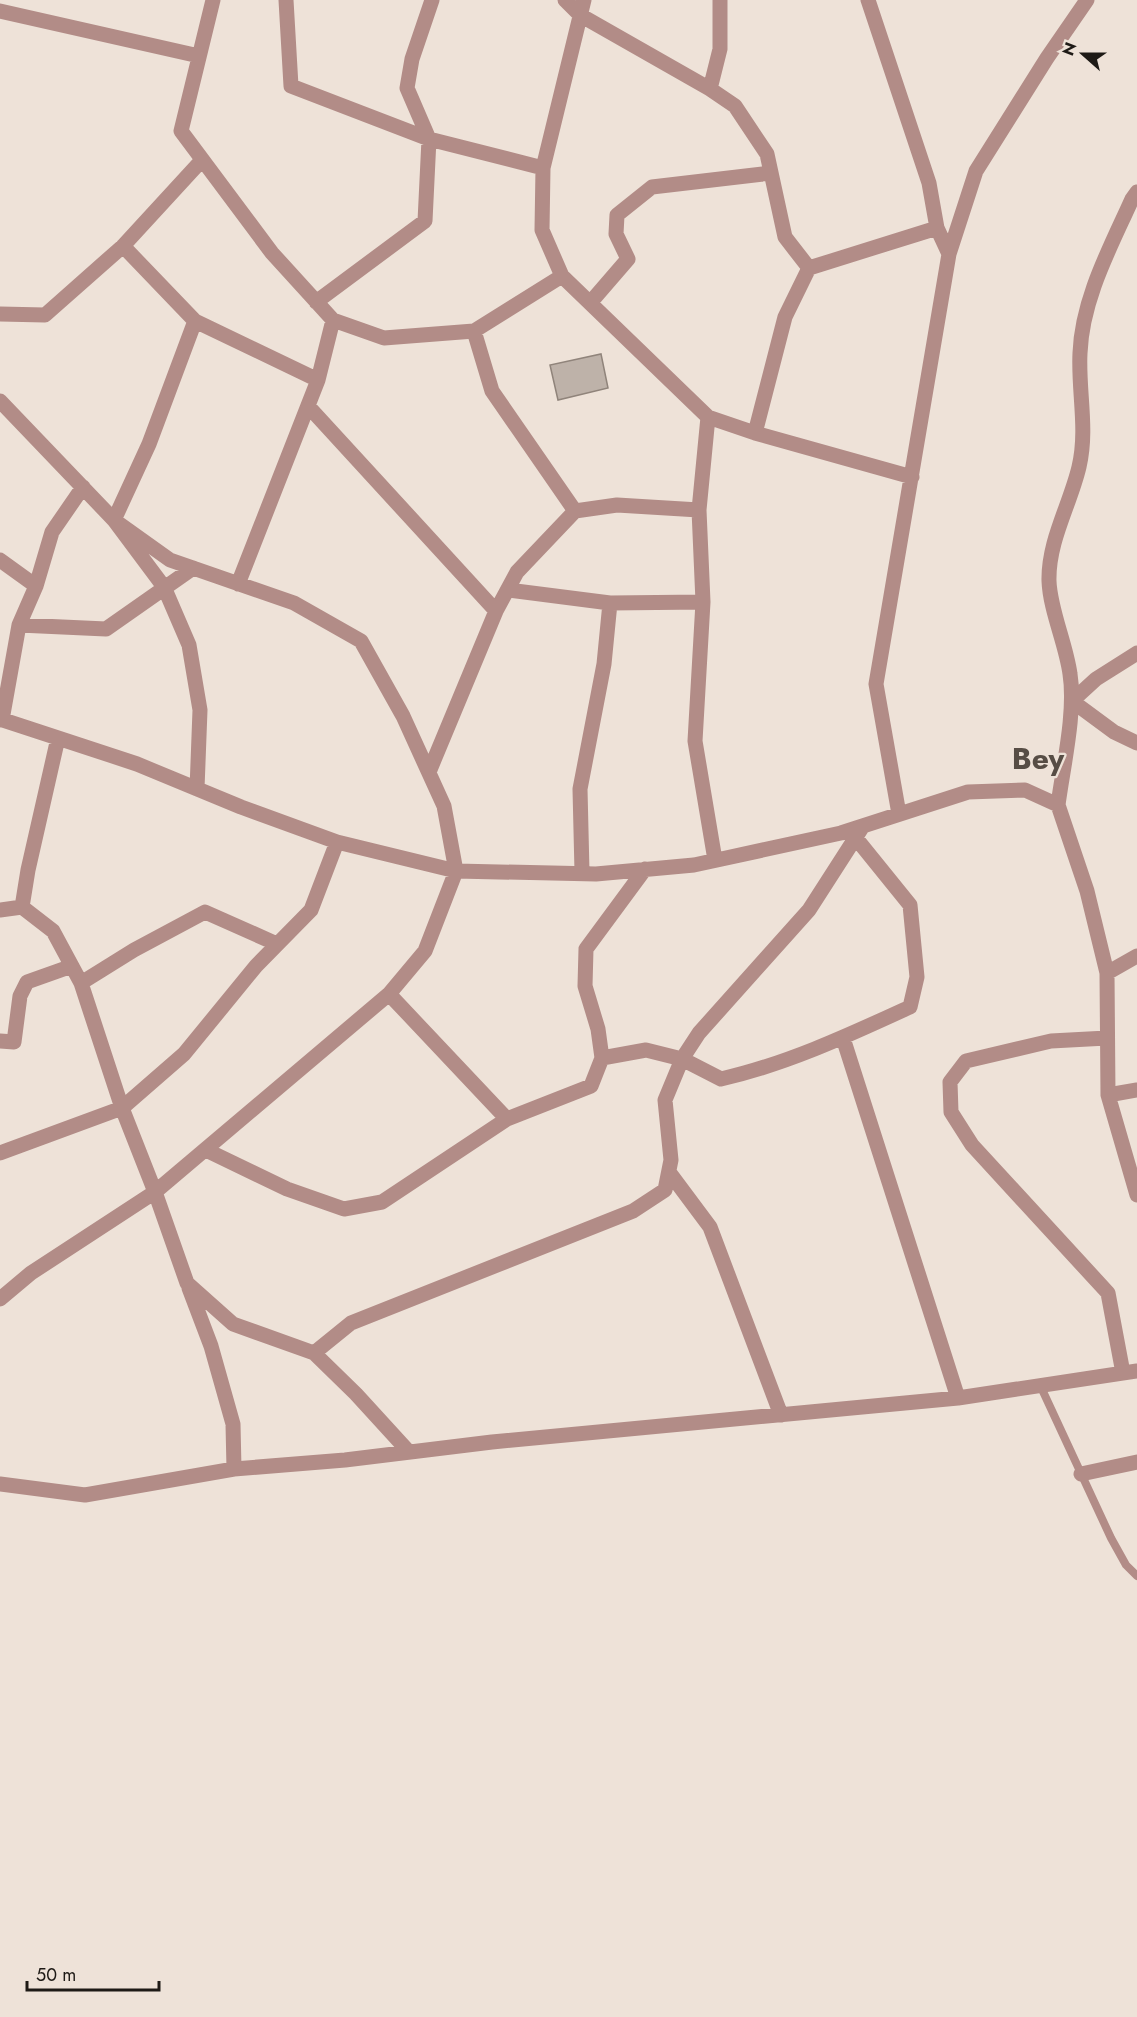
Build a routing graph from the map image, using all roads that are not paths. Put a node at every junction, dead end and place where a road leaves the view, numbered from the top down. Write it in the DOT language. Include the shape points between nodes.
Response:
graph roads {
  1 [pos="213,0"];
  2 [pos="286,0"];
  3 [pos="432,0"];
  4 [pos="565,0"];
  5 [pos="720,0"];
  6 [pos="868,0"];
  7 [pos="1087,0"];
  8 [pos="582,7"];
  9 [pos="0,11"];
  10 [pos="199,56"];
  11 [pos="710,89"];
  12 [pos="429,139"];
  13 [pos="202,160"];
  14 [pos="543,168"];
  15 [pos="771,173"];
  16 [pos="1137,192"];
  17 [pos="937,228"];
  18 [pos="123,246"];
  19 [pos="949,254"];
  20 [pos="809,268"];
  21 [pos="562,276"];
  22 [pos="316,302"];
  23 [pos="590,303"];
  24 [pos="0,314"];
  25 [pos="333,320"];
  26 [pos="195,321"];
  27 [pos="474,331"];
  28 [pos="318,380"];
  29 [pos="0,401"];
  30 [pos="308,406"];
  31 [pos="708,417"];
  32 [pos="755,433"];
  33 [pos="912,477"];
  34 [pos="83,488"];
  35 [pos="699,510"];
  36 [pos="575,511"];
  37 [pos="114,520"];
  38 [pos="0,560"];
  39 [pos="193,568"];
  40 [pos="238,584"];
  41 [pos="36,586"];
  42 [pos="164,587"];
  43 [pos="508,590"];
  44 [pos="704,602"];
  45 [pos="610,603"];
  46 [pos="496,611"];
  47 [pos="19,625"];
  48 [pos="1137,653"];
  49 [pos="1072,702"];
  50 [pos="1,719"];
  51 [pos="58,738"];
  52 [pos="1137,743"];
  53 [pos="429,772"];
  54 [pos="197,789"];
  55 [pos="1058,806"];
  56 [pos="899,814"];
  57 [pos="859,832"];
  58 [pos="337,842"];
  59 [pos="716,860"];
  60 [pos="645,869"];
  61 [pos="456,871"];
  62 [pos="582,872"];
  63 [pos="22,907"];
  64 [pos="0,910"];
  65 [pos="278,944"];
  66 [pos="1137,956"];
  67 [pos="72,966"];
  68 [pos="1107,973"];
  69 [pos="81,982"];
  70 [pos="389,994"];
  71 [pos="843,1038"];
  72 [pos="1107,1038"];
  73 [pos="0,1041"];
  74 [pos="602,1058"];
  75 [pos="682,1059"];
  76 [pos="1137,1090"];
  77 [pos="1108,1095"];
  78 [pos="122,1108"];
  79 [pos="507,1119"];
  80 [pos="206,1150"];
  81 [pos="0,1153"];
  82 [pos="669,1172"];
  83 [pos="155,1192"];
  84 [pos="1137,1195"];
  85 [pos="187,1283"];
  86 [pos="0,1299"];
  87 [pos="314,1353"];
  88 [pos="1130,1372"];
  89 [pos="1040,1385"];
  90 [pos="958,1398"];
  91 [pos="780,1415"];
  92 [pos="409,1452"];
  93 [pos="1137,1462"];
  94 [pos="234,1469"];
  95 [pos="1081,1474"];
  96 [pos="0,1484"];
  97 [pos="1137,1576"];
  1 -- 10 [label="street"];
  2 -- 12 [label="street" via="291,86"];
  3 -- 12 [label="street" via="412,59 407,88"];
  4 -- 8 [label="street"];
  5 -- 11 [label="street" via="720,49"];
  6 -- 17 [label="street" via="929,183"];
  7 -- 19 [label="street" via="976,171"];
  8 -- 11 [label="street"];
  8 -- 14 [label="street"];
  9 -- 10 [label="street"];
  10 -- 13 [label="street" via="181,131"];
  11 -- 15 [label="street" via="735,106 767,154"];
  12 -- 14 [label="street"];
  12 -- 22 [label="street" via="425,221"];
  13 -- 18 [label="street"];
  13 -- 22 [label="street" via="272,253"];
  14 -- 21 [label="street" via="542,230"];
  15 -- 20 [label="street" via="785,237"];
  15 -- 23 [label="street" via="652,187 617,215 616,234 628,259"];
  16 -- 49 [label="street" via="1087,304 1080,352 1082,448 1050,563 1049,583 1069,668"];
  17 -- 19 [label="street"];
  17 -- 20 [label="street"];
  18 -- 24 [label="street" via="45,315"];
  18 -- 26 [label="street"];
  19 -- 33 [label="street"];
  20 -- 32 [label="street" via="785,317"];
  21 -- 23 [label="street"];
  21 -- 27 [label="street"];
  22 -- 25 [label="street"];
  23 -- 31 [label="street"];
  25 -- 27 [label="street" via="384,338"];
  25 -- 28 [label="street"];
  26 -- 28 [label="street"];
  26 -- 37 [label="street" via="149,444"];
  27 -- 36 [label="street" via="492,391"];
  28 -- 30 [label="street"];
  29 -- 34 [label="street"];
  30 -- 40 [label="street"];
  30 -- 46 [label="street"];
  31 -- 32 [label="street"];
  31 -- 35 [label="street"];
  32 -- 33 [label="street"];
  33 -- 56 [label="street" via="876,684"];
  34 -- 37 [label="street"];
  34 -- 41 [label="street" via="52,532"];
  35 -- 36 [label="street" via="617,505"];
  35 -- 44 [label="street"];
  36 -- 43 [label="street" via="518,572"];
  37 -- 39 [label="street" via="170,560"];
  37 -- 42 [label="street"];
  38 -- 41 [label="street"];
  39 -- 40 [label="street"];
  39 -- 42 [label="street"];
  40 -- 53 [label="street" via="294,603 361,641"];
  41 -- 47 [label="street"];
  42 -- 47 [label="street" via="106,628"];
  42 -- 54 [label="street" via="189,645 193,666 200,710"];
  43 -- 45 [label="street"];
  43 -- 46 [label="street"];
  44 -- 45 [label="street"];
  44 -- 59 [label="street" via="695,741"];
  45 -- 62 [label="street" via="604,664 580,789"];
  46 -- 53 [label="street"];
  47 -- 50 [label="street"];
  48 -- 49 [label="street" via="1096,679"];
  49 -- 52 [label="street"];
  49 -- 55 [label="street"];
  50 -- 51 [label="street"];
  51 -- 54 [label="street"];
  51 -- 63 [label="street"];
  53 -- 61 [label="street" via="444,806"];
  54 -- 58 [label="street"];
  55 -- 56 [label="street" via="1025,790 968,792"];
  55 -- 68 [label="street" via="1087,891"];
  56 -- 57 [label="street"];
  57 -- 59 [label="street"];
  57 -- 71 [label="street" via="910,905 917,977 910,1006"];
  57 -- 75 [label="street" via="809,910 699,1033"];
  58 -- 61 [label="street"];
  58 -- 65 [label="street" via="311,909"];
  59 -- 60 [label="street"];
  60 -- 62 [label="street"];
  60 -- 74 [label="street" via="586,949 585,986"];
  61 -- 62 [label="street"];
  61 -- 70 [label="street" via="425,951"];
  63 -- 64 [label="street"];
  63 -- 67 [label="street" via="53,931"];
  65 -- 69 [label="street" via="205,912"];
  65 -- 78 [label="street" via="184,1054"];
  66 -- 68 [label="street"];
  67 -- 69 [label="street"];
  67 -- 73 [label="street" via="27,982 20,996 14,1042"];
  68 -- 72 [label="street"];
  69 -- 78 [label="street"];
  70 -- 79 [label="street"];
  70 -- 80 [label="street"];
  71 -- 75 [label="street" via="759,1071 721,1079"];
  71 -- 90 [label="street"];
  72 -- 77 [label="street"];
  72 -- 88 [label="street" via="1051,1041 966,1061 950,1082 951,1112 972,1145 1108,1293"];
  74 -- 75 [label="street" via="646,1050"];
  74 -- 79 [label="street" via="591,1086"];
  75 -- 82 [label="street" via="665,1100"];
  76 -- 77 [label="street"];
  77 -- 84 [label="street"];
  78 -- 81 [label="street"];
  78 -- 83 [label="street"];
  79 -- 80 [label="street" via="382,1202 344,1209 287,1189"];
  80 -- 83 [label="street"];
  82 -- 87 [label="street" via="665,1190 633,1211 351,1323"];
  82 -- 91 [label="street" via="710,1227"];
  83 -- 85 [label="street"];
  83 -- 86 [label="street" via="31,1273"];
  85 -- 87 [label="street" via="233,1324"];
  85 -- 94 [label="street" via="211,1346 233,1424"];
  87 -- 92 [label="street"];
  88 -- 89 [label="street"];
  89 -- 90 [label="street"];
  89 -- 95 [label="lane"];
  90 -- 91 [label="street"];
  91 -- 92 [label="street"];
  92 -- 94 [label="street"];
  93 -- 95 [label="street"];
  94 -- 96 [label="street" via="85,1495"];
  95 -- 97 [label="lane" via="1126,1566"];
}
